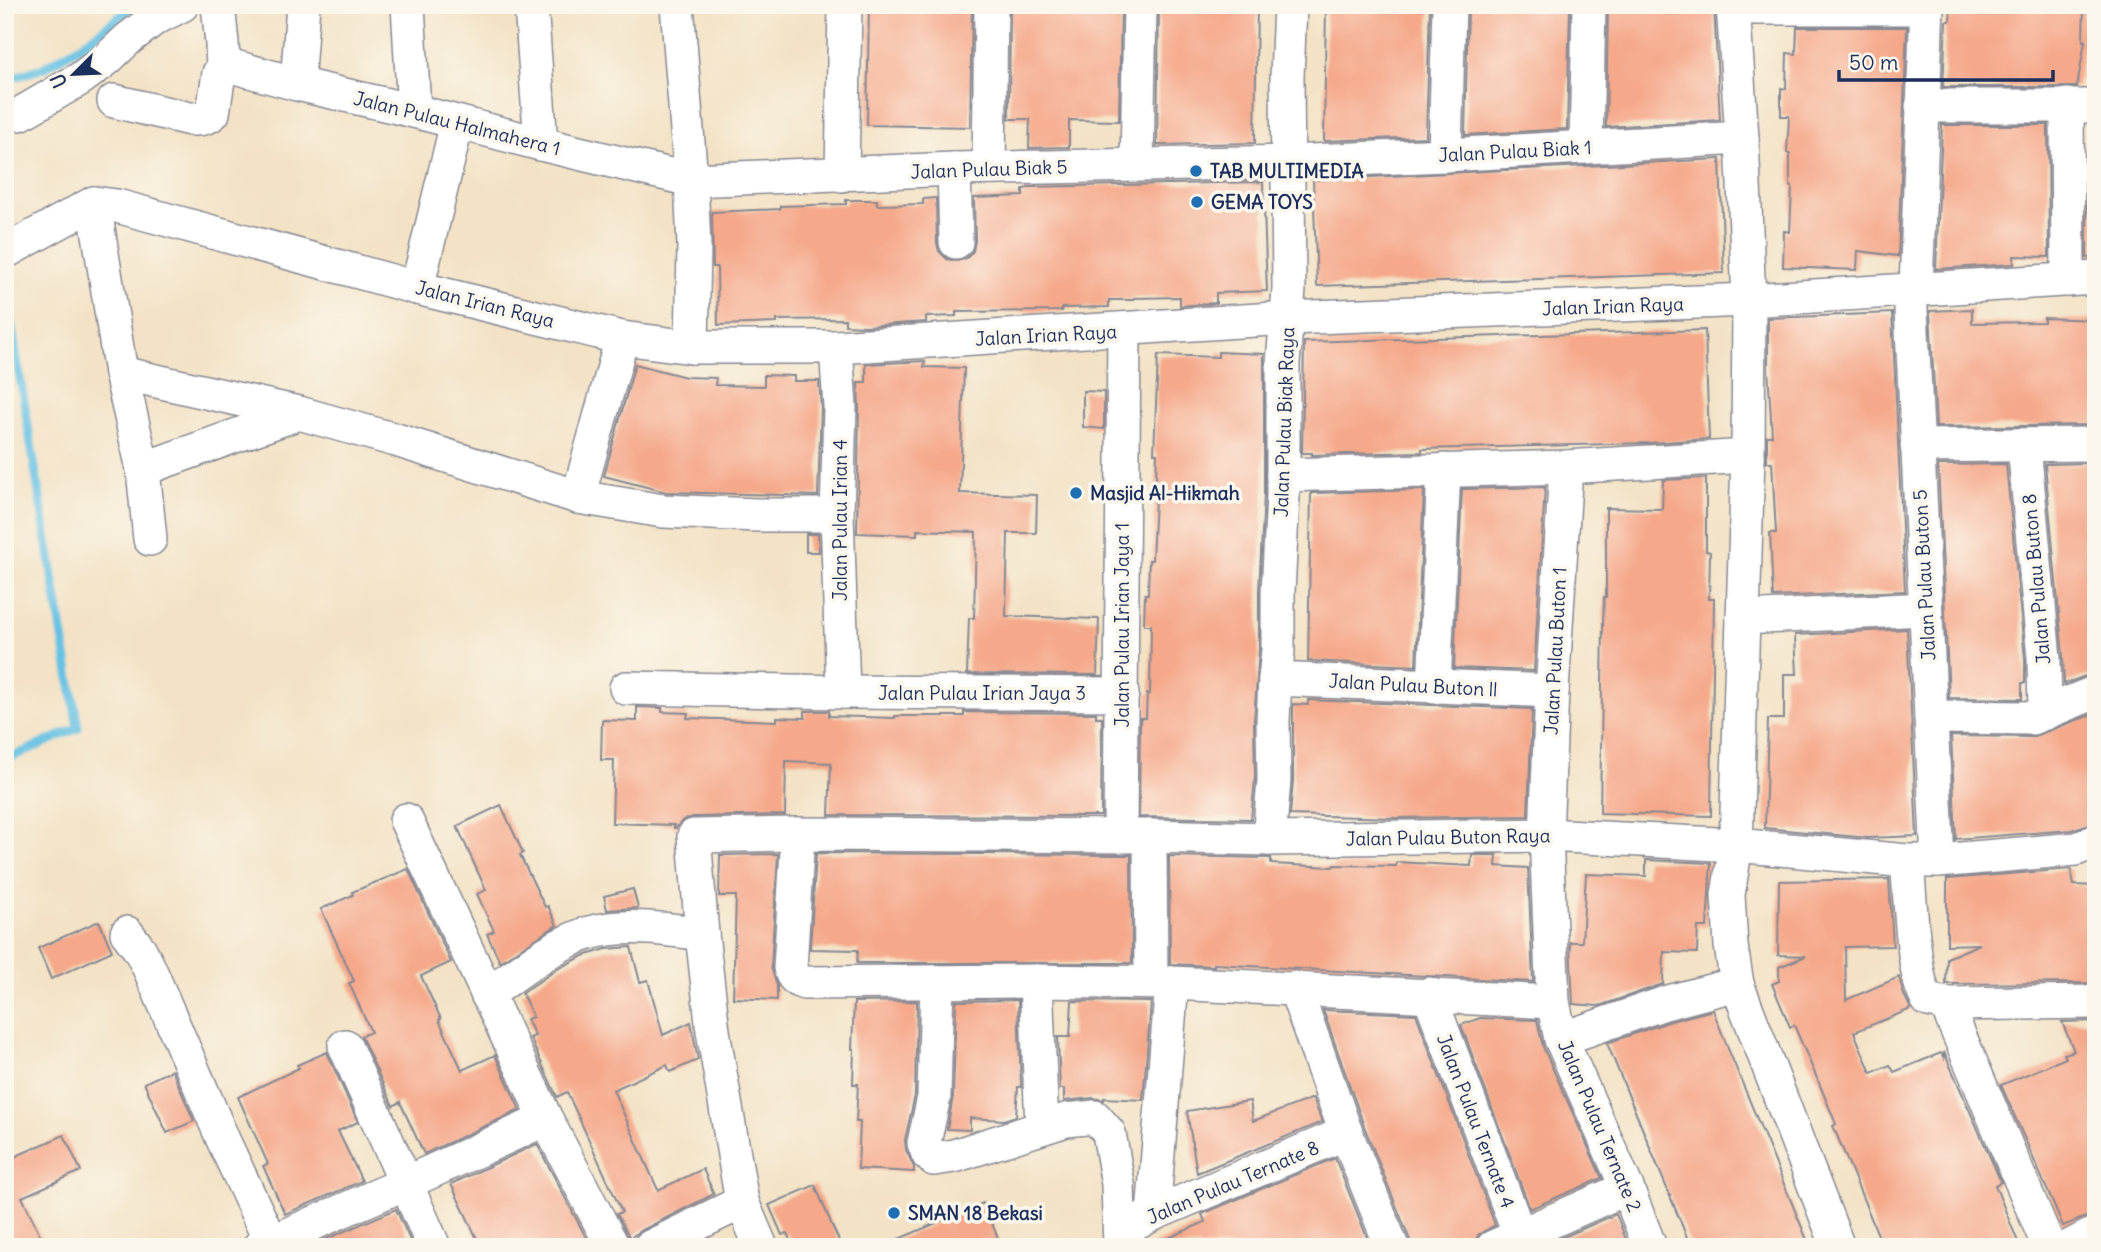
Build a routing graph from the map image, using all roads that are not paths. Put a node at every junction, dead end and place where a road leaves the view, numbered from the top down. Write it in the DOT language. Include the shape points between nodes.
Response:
graph roads {
  1 [pos="182,5"];
  2 [pos="218,5"];
  3 [pos="303,5"];
  4 [pos="408,5"];
  5 [pos="531,5"];
  6 [pos="845,5"];
  7 [pos="991,5"];
  8 [pos="1140,5"];
  9 [pos="1290,5"];
  10 [pos="1449,5"];
  11 [pos="1589,5"];
  12 [pos="1733,6"];
  13 [pos="1927,7"];
  14 [pos="685,11"];
  15 [pos="223,68"];
  16 [pos="297,84"];
  17 [pos="114,102"];
  18 [pos="1922,106"];
  19 [pos="2082,106"];
  20 [pos="414,111"];
  21 [pos="20,114"];
  22 [pos="457,123"];
  23 [pos="1742,138"];
  24 [pos="541,144"];
  25 [pos="1586,147"];
  26 [pos="1445,155"];
  27 [pos="1287,162"];
  28 [pos="1137,165"];
  29 [pos="954,169"];
  30 [pos="989,169"];
  31 [pos="842,175"];
  32 [pos="691,180"];
  33 [pos="94,203"];
  34 [pos="956,242"];
  35 [pos="15,248"];
  36 [pos="2082,279"];
  37 [pos="417,288"];
  38 [pos="1913,289"];
  39 [pos="1749,300"];
  40 [pos="1287,318"];
  41 [pos="1124,330"];
  42 [pos="622,338"];
  43 [pos="836,347"];
  44 [pos="692,348"];
  45 [pos="121,373"];
  46 [pos="299,413"];
  47 [pos="2096,444"];
  48 [pos="1917,446"];
  49 [pos="2024,446"];
  50 [pos="1748,456"];
  51 [pos="1566,467"];
  52 [pos="143,469"];
  53 [pos="1444,470"];
  54 [pos="1283,475"];
  55 [pos="578,497"];
  56 [pos="837,514"];
  57 [pos="150,539"];
  58 [pos="1925,609"];
  59 [pos="1743,618"];
  60 [pos="1275,679"];
  61 [pos="1434,687"];
  62 [pos="626,688"];
  63 [pos="1552,691"];
  64 [pos="843,692"];
  65 [pos="2096,692"];
  66 [pos="1122,694"];
  67 [pos="2045,713"];
  68 [pos="1931,717"];
  69 [pos="405,820"];
  70 [pos="798,834"];
  71 [pos="1546,835"];
  72 [pos="1135,836"];
  73 [pos="1269,839"];
  74 [pos="2096,841"];
  75 [pos="1736,845"];
  76 [pos="1923,861"];
  77 [pos="127,933"];
  78 [pos="702,934"];
  79 [pos="1036,981"];
  80 [pos="937,982"];
  81 [pos="1161,982"];
  82 [pos="1737,984"];
  83 [pos="1295,988"];
  84 [pos="487,994"];
  85 [pos="1429,995"];
  86 [pos="1553,1002"];
  87 [pos="2096,1002"];
  88 [pos="1946,1004"];
  89 [pos="1562,1039"];
  90 [pos="345,1046"];
  91 [pos="546,1119"];
  92 [pos="1042,1127"];
  93 [pos="1346,1133"];
  94 [pos="406,1183"];
  95 [pos="1627,1188"];
  96 [pos="742,1202"];
  97 [pos="1153,1214"];
  98 [pos="2096,1233"];
  99 [pos="1120,1239"];
  100 [pos="1512,1243"];
  101 [pos="267,1245"];
  102 [pos="434,1247"];
  103 [pos="613,1247"];
  104 [pos="650,1247"];
  105 [pos="761,1247"];
  106 [pos="1392,1247"];
  107 [pos="1650,1247"];
  108 [pos="1838,1247"];
  109 [pos="2049,1247"];
  110 [pos="2070,1247"];
  1 -- 21 [label="street" via="154,19 80,79"];
  2 -- 15 [label="street"];
  3 -- 16 [label="street"];
  4 -- 20 [label="street"];
  5 -- 24 [label="street"];
  6 -- 31 [label="street"];
  7 -- 30 [label="street"];
  8 -- 28 [label="street"];
  9 -- 27 [label="street, Jalan Pulau Biak Raya"];
  10 -- 26 [label="street"];
  11 -- 25 [label="street"];
  12 -- 13 [label="street"];
  12 -- 23 [label="street"];
  13 -- 18 [label="street, Jalan Pulau Buton 5"];
  14 -- 32 [label="street"];
  15 -- 16 [label="street, Jalan Pulau Halmahera 1" via="235,67"];
  15 -- 17 [label="street" via="213,113 200,120"];
  16 -- 20 [label="street, Jalan Pulau Halmahera 1"];
  18 -- 19 [label="street"];
  18 -- 38 [label="street, Jalan Pulau Buton 5"];
  19 -- 36 [label="street"];
  20 -- 22 [label="street, Jalan Pulau Halmahera 1"];
  22 -- 24 [label="street, Jalan Pulau Halmahera 1"];
  22 -- 37 [label="street"];
  23 -- 25 [label="street, Jalan Pulau Biak 1"];
  23 -- 39 [label="street"];
  24 -- 32 [label="street, Jalan Pulau Halmahera 1"];
  25 -- 26 [label="street, Jalan Pulau Biak 1"];
  26 -- 27 [label="street, Jalan Pulau Biak 1"];
  27 -- 28 [label="street, Jalan Pulau Biak 5"];
  27 -- 40 [label="street, Jalan Pulau Biak Raya"];
  28 -- 30 [label="street, Jalan Pulau Biak 5"];
  29 -- 30 [label="street, Jalan Pulau Biak 5"];
  29 -- 31 [label="street, Jalan Pulau Biak 5"];
  29 -- 34 [label="street"];
  31 -- 32 [label="street, Jalan Pulau Biak 5"];
  32 -- 44 [label="street"];
  33 -- 35 [label="street"];
  33 -- 37 [label="street, Jalan Irian Raya"];
  33 -- 45 [label="street"];
  36 -- 38 [label="street, Jalan Irian Raya"];
  37 -- 42 [label="street, Jalan Irian Raya"];
  38 -- 39 [label="street, Jalan Irian Raya"];
  38 -- 48 [label="street, Jalan Pulau Buton 5"];
  39 -- 40 [label="street, Jalan Irian Raya"];
  39 -- 50 [label="street"];
  40 -- 41 [label="street, Jalan Irian Raya"];
  40 -- 54 [label="street, Jalan Pulau Biak Raya" via="1282,373"];
  41 -- 43 [label="street, Jalan Irian Raya"];
  41 -- 66 [label="street, Jalan Pulau Irian Jaya 1"];
  42 -- 44 [label="street, Jalan Irian Raya"];
  42 -- 55 [label="street"];
  43 -- 44 [label="street, Jalan Irian Raya"];
  43 -- 56 [label="street, Jalan Pulau Irian 4" via="840,407"];
  45 -- 46 [label="street"];
  45 -- 52 [label="street"];
  46 -- 52 [label="street"];
  46 -- 55 [label="street"];
  47 -- 49 [label="street"];
  48 -- 49 [label="street"];
  48 -- 58 [label="street, Jalan Pulau Buton 5"];
  49 -- 67 [label="street, Jalan Pulau Buton 8"];
  50 -- 51 [label="street"];
  50 -- 59 [label="street"];
  51 -- 53 [label="street"];
  51 -- 63 [label="street, Jalan Pulau Buton 1"];
  52 -- 57 [label="street"];
  53 -- 54 [label="street"];
  53 -- 61 [label="street"];
  54 -- 60 [label="street, Jalan Pulau Biak Raya"];
  55 -- 56 [label="street" via="663,511"];
  56 -- 64 [label="street, Jalan Pulau Irian 4"];
  58 -- 59 [label="street"];
  58 -- 68 [label="street, Jalan Pulau Buton 5"];
  59 -- 75 [label="street"];
  60 -- 61 [label="street, Jalan Pulau Buton ll"];
  60 -- 73 [label="street, Jalan Pulau Biak Raya"];
  61 -- 63 [label="street, Jalan Pulau Buton ll"];
  62 -- 64 [label="street, Jalan Pulau Irian Jaya 3"];
  63 -- 71 [label="street, Jalan Pulau Buton 1"];
  64 -- 66 [label="street, Jalan Pulau Irian Jaya 3"];
  65 -- 67 [label="street"];
  66 -- 72 [label="street, Jalan Pulau Irian Jaya 1"];
  67 -- 68 [label="street" via="2032,718"];
  68 -- 76 [label="street, Jalan Pulau Buton 5"];
  69 -- 84 [label="street"];
  70 -- 72 [label="street, Jalan Pulau Buton Raya"];
  70 -- 78 [label="street, Jalan Pulau Buton Raya" via="694,836"];
  70 -- 80 [label="street" via="790,968 797,981"];
  71 -- 73 [label="street, Jalan Pulau Buton Raya"];
  71 -- 75 [label="street, Jalan Pulau Buton Raya"];
  71 -- 86 [label="street, Jalan Pulau Ternate 2"];
  72 -- 73 [label="street, Jalan Pulau Buton Raya"];
  72 -- 81 [label="street, Jalan Pulau Irian Jaya 1"];
  74 -- 76 [label="street, Jalan Pulau Buton Raya" via="2076,849"];
  75 -- 76 [label="street, Jalan Pulau Buton Raya"];
  75 -- 82 [label="street" via="1728,895"];
  76 -- 88 [label="street, Jalan Pulau Buton 5" via="1914,947 1921,989 1928,1000"];
  77 -- 101 [label="street" via="150,970"];
  78 -- 84 [label="street" via="636,927 590,933 561,945"];
  78 -- 96 [label="street"];
  79 -- 80 [label="street"];
  79 -- 81 [label="street"];
  79 -- 92 [label="street"];
  80 -- 92 [label="street" via="934,1097 924,1143 928,1154 934,1159 954,1156"];
  81 -- 83 [label="street"];
  81 -- 97 [label="street, Jalan Pulau Irian Jaya 1"];
  82 -- 89 [label="street"];
  82 -- 108 [label="street"];
  83 -- 85 [label="street"];
  83 -- 93 [label="street"];
  84 -- 91 [label="street"];
  85 -- 86 [label="street"];
  85 -- 100 [label="street, Jalan Pulau Ternate 4"];
  86 -- 89 [label="street, Jalan Pulau Ternate 2"];
  87 -- 88 [label="street"];
  88 -- 109 [label="street"];
  89 -- 95 [label="street, Jalan Pulau Ternate 2"];
  90 -- 94 [label="street"];
  91 -- 94 [label="street"];
  91 -- 103 [label="street"];
  92 -- 99 [label="street" via="1095,1117 1109,1133 1118,1184"];
  93 -- 97 [label="street, Jalan Pulau Ternate 8"];
  93 -- 106 [label="street"];
  94 -- 101 [label="street"];
  94 -- 102 [label="street"];
  95 -- 100 [label="street"];
  95 -- 107 [label="street, Jalan Pulau Ternate 2"];
  96 -- 104 [label="street"];
  96 -- 105 [label="street"];
  97 -- 99 [label="street, Jalan Pulau Ternate 8"];
  98 -- 110 [label="street"];
}
